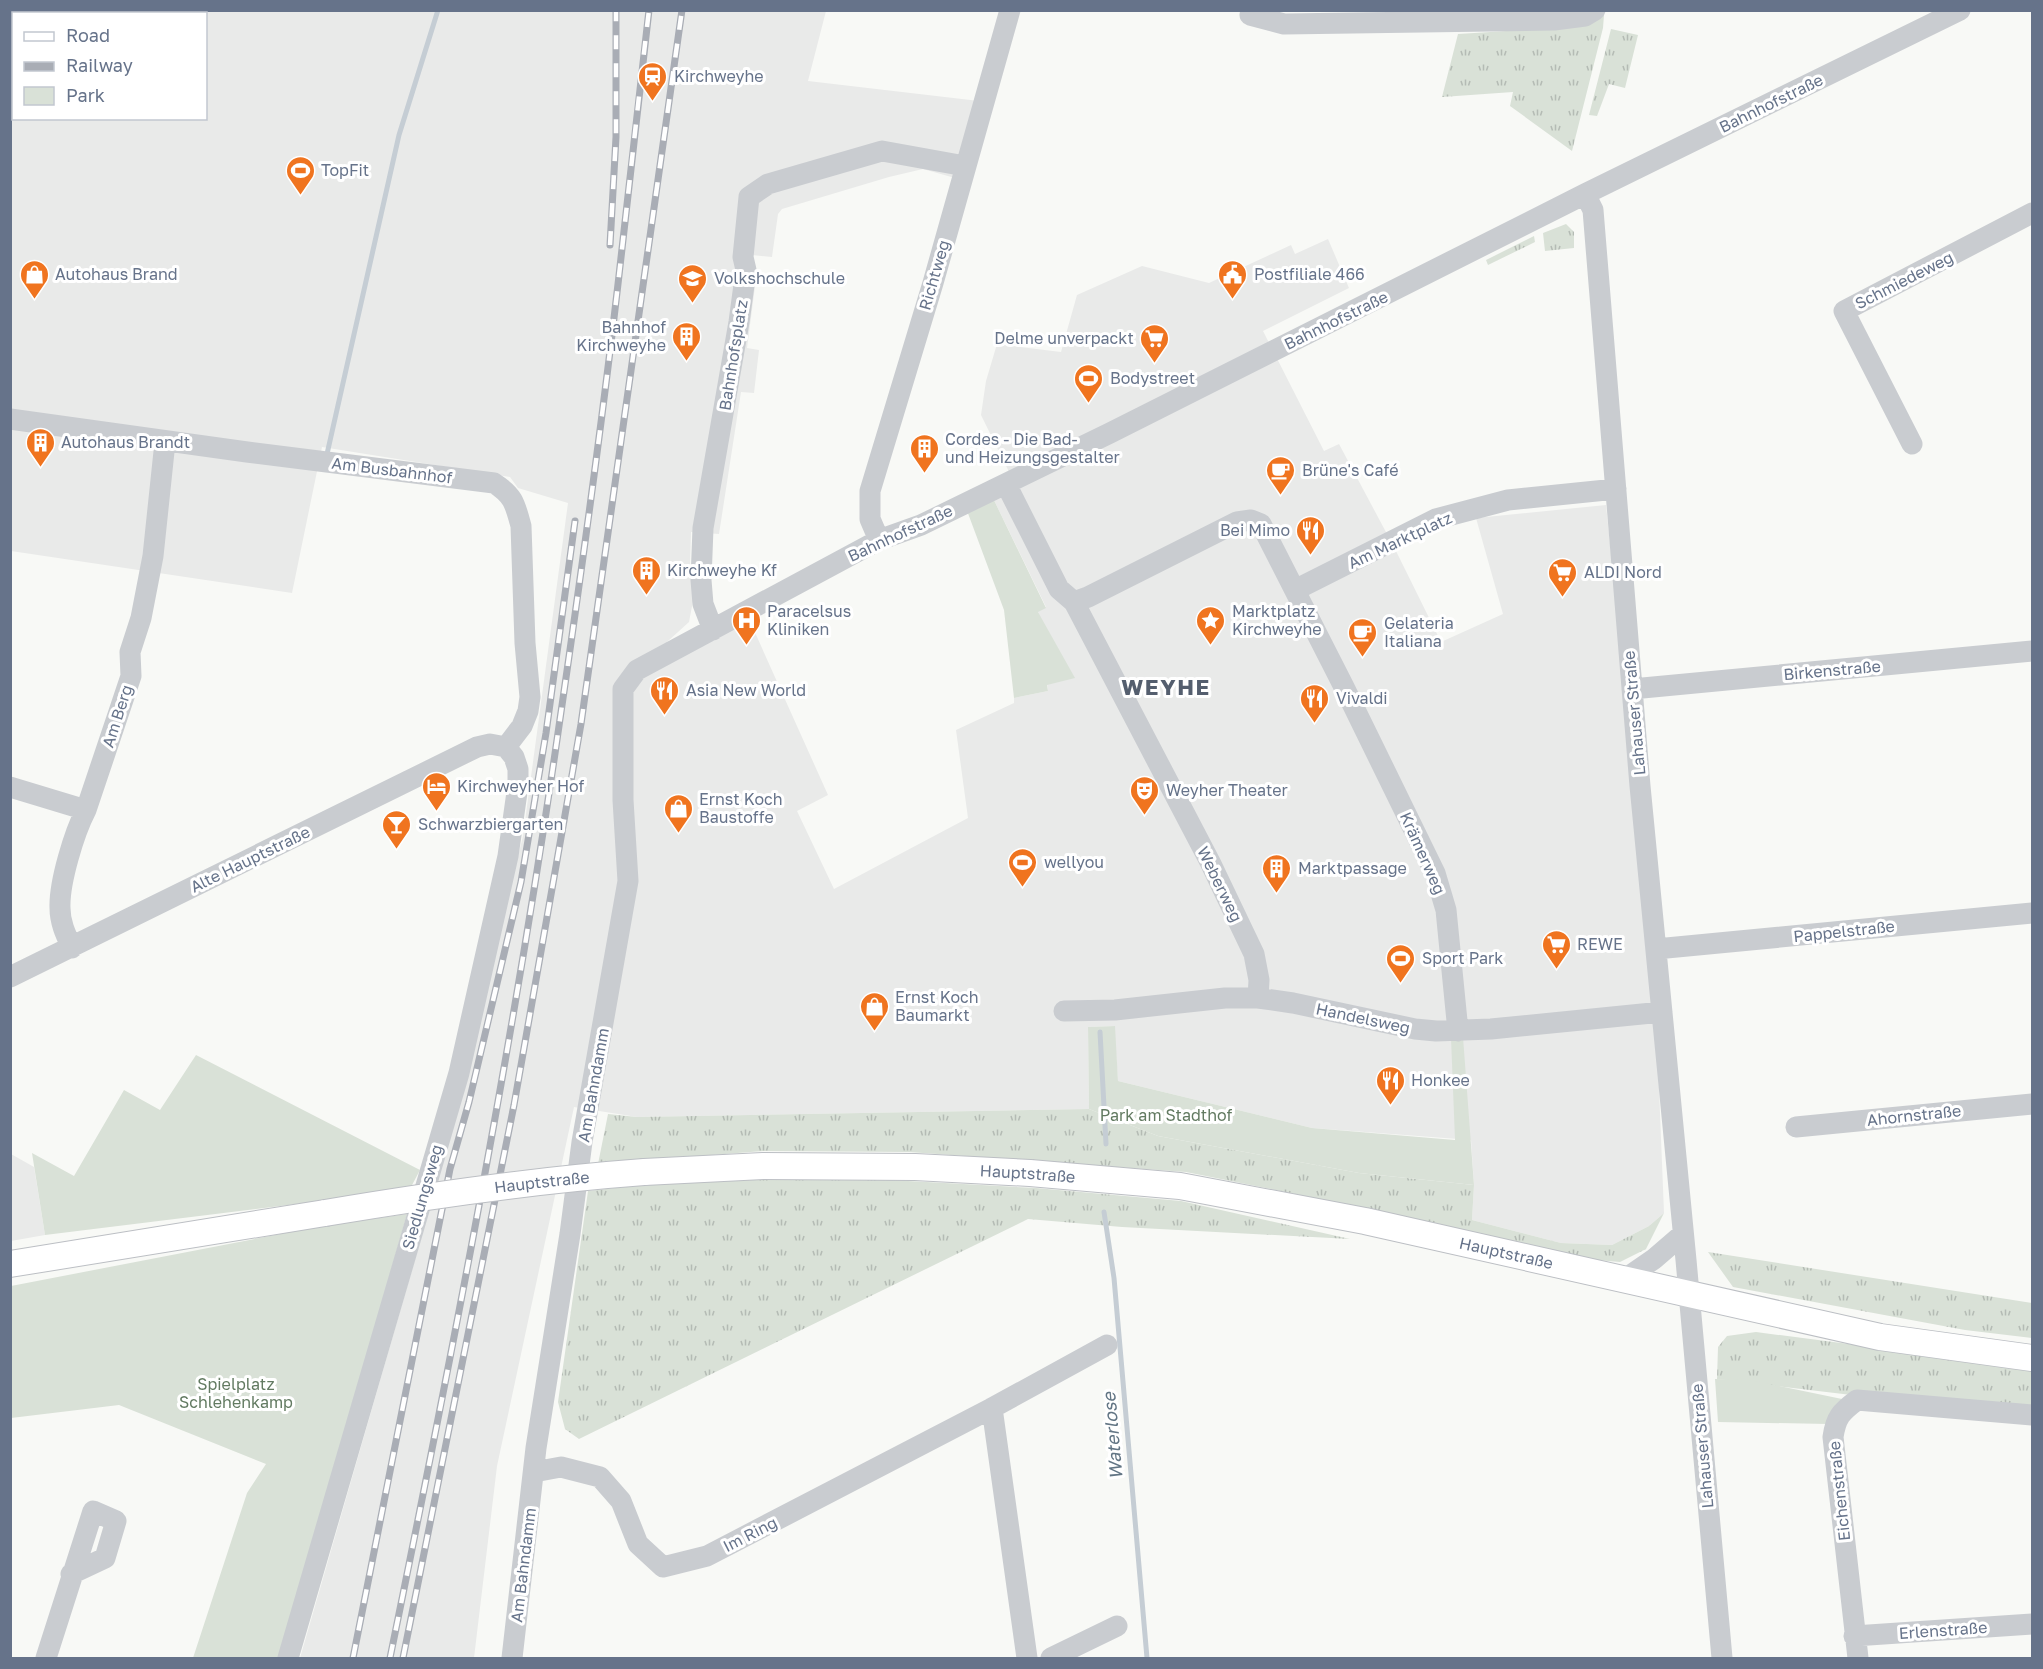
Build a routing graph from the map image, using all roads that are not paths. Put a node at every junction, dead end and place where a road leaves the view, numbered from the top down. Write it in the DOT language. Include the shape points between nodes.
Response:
graph roads {
  1 [pos="1010,10"];
  2 [pos="1596,10"];
  3 [pos="1960,10"];
  4 [pos="1250,15"];
  5 [pos="965,166"];
  6 [pos="1585,194"];
  7 [pos="2032,213"];
  8 [pos="10,419"];
  9 [pos="165,442"];
  10 [pos="1912,444"];
  11 [pos="1006,484"];
  12 [pos="1616,489"];
  13 [pos="879,540"];
  14 [pos="1295,590"];
  15 [pos="1074,602"];
  16 [pos="713,630"];
  17 [pos="2032,651"];
  18 [pos="1632,689"];
  19 [pos="498,746"];
  20 [pos="10,787"];
  21 [pos="86,810"];
  22 [pos="2032,913"];
  23 [pos="72,948"];
  24 [pos="1656,949"];
  25 [pos="10,977"];
  26 [pos="1258,998"];
  27 [pos="1064,1011"];
  28 [pos="1662,1012"];
  29 [pos="1458,1031"];
  30 [pos="2032,1104"];
  31 [pos="1796,1127"];
  32 [pos="1683,1234"];
  33 [pos="10,1264"];
  34 [pos="1625,1279"];
  35 [pos="1689,1295"];
  36 [pos="1107,1345"];
  37 [pos="2032,1358"];
  38 [pos="992,1408"];
  39 [pos="2032,1415"];
  40 [pos="534,1472"];
  41 [pos="71,1574"];
  42 [pos="2032,1624"];
  43 [pos="1117,1626"];
  44 [pos="1854,1636"];
  45 [pos="46,1659"];
  46 [pos="288,1659"];
  47 [pos="512,1659"];
  48 [pos="1026,1659"];
  49 [pos="1051,1659"];
  50 [pos="1722,1659"];
  51 [pos="1858,1659"];
  1 -- 5 [label="street, Richtweg"];
  2 -- 4 [label="street" via="1585,16 1554,20 1284,24"];
  3 -- 6 [label="street, Bahnhofstraße"];
  5 -- 13 [label="street, Richtweg" via="870,491 870,519"];
  5 -- 16 [label="street, Bahnhofsplatz" via="882,151 768,184 749,197 741,312 703,528 703,603"];
  6 -- 11 [label="street, Bahnhofstraße"];
  6 -- 12 [label="street, Lahauser Straße" via="1593,210"];
  7 -- 10 [label="street, Schmiedeweg" via="1844,311"];
  8 -- 9 [label="street, Am Busbahnhof"];
  9 -- 19 [label="street, Am Busbahnhof" via="494,483 508,492 521,526 530,697 522,726"];
  9 -- 21 [label="street, Am Berg" via="153,556 130,652 130,676"];
  11 -- 13 [label="street, Bahnhofstraße" via="921,525"];
  11 -- 15 [label="street" via="1059,589"];
  12 -- 14 [label="street, Am Marktplatz" via="1508,500 1436,519"];
  12 -- 18 [label="street, Lahauser Straße"];
  13 -- 16 [label="street, Bahnhofstraße"];
  14 -- 15 [label="street" via="1261,524 1251,520 1237,522"];
  14 -- 29 [label="street, Krämerweg" via="1441,890"];
  15 -- 26 [label="street, Weberweg" via="1254,954"];
  16 -- 40 [label="street, Am Bahndamm" via="637,670 623,689 628,881 582,1142"];
  17 -- 18 [label="street, Birkenstraße"];
  18 -- 24 [label="street, Lahauser Straße"];
  19 -- 23 [label="street, Alte Hauptstraße" via="477,747"];
  19 -- 46 [label="street, Siedlungsweg" via="514,757 518,784 508,856 459,1073"];
  20 -- 21 [label="street"];
  21 -- 23 [label="street, Am Berg" via="78,826 61,893 62,924"];
  22 -- 24 [label="street, Pappelstraße"];
  23 -- 25 [label="street, Alte Hauptstraße"];
  24 -- 28 [label="street, Lahauser Straße"];
  26 -- 27 [label="street, Handelsweg"];
  26 -- 29 [label="street, Handelsweg" via="1415,1029"];
  28 -- 29 [label="street, Handelsweg"];
  28 -- 32 [label="street, Lahauser Straße"];
  30 -- 31 [label="street, Ahornstraße"];
  32 -- 34 [label="street"];
  32 -- 35 [label="street, Lahauser Straße"];
  33 -- 34 [label="main road, Hauptstraße, bridge" via="549,1180 763,1166 915,1167 1180,1186 1365,1221"];
  34 -- 35 [label="main road, Hauptstraße"];
  35 -- 37 [label="main road, Hauptstraße" via="1880,1337"];
  35 -- 50 [label="street, Lahauser Straße"];
  36 -- 38 [label="street, Im Ring"];
  38 -- 40 [label="street, Im Ring" via="707,1556 663,1567 638,1544 621,1501 600,1477 561,1467"];
  38 -- 48 [label="street"];
  39 -- 44 [label="street, Eichenstraße" via="1857,1400 1844,1409 1835,1422 1833,1437"];
  40 -- 47 [label="street, Am Bahndamm"];
  41 -- 45 [label="street"];
  42 -- 44 [label="street, Erlenstraße"];
  43 -- 49 [label="street"];
  44 -- 51 [label="street, Eichenstraße"];
}
